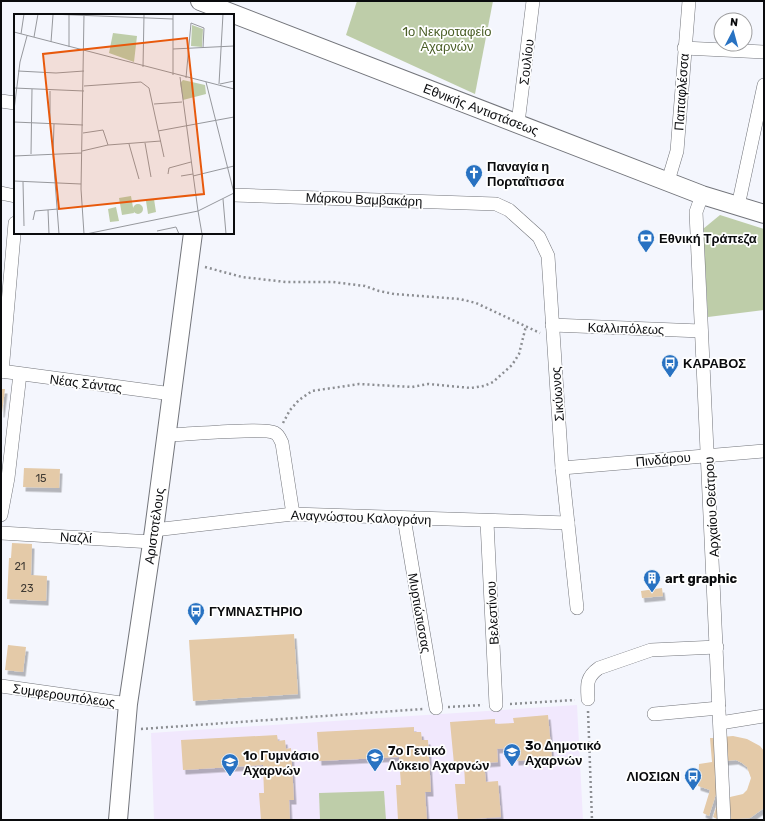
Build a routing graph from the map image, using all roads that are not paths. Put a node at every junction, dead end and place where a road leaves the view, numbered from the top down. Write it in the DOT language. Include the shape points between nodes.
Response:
graph roads {
  1 [pos="200,1"];
  2 [pos="533,1"];
  3 [pos="689,1"];
  4 [pos="217,8"];
  5 [pos="233,14"];
  6 [pos="234,14"];
  7 [pos="684,48"];
  8 [pos="764,52"];
  9 [pos="764,85"];
  10 [pos="1,101"];
  11 [pos="14,103"];
  12 [pos="518,123"];
  13 [pos="668,181"];
  14 [pos="1,193"];
  15 [pos="234,195"];
  16 [pos="702,195"];
  17 [pos="14,196"];
  18 [pos="496,204"];
  19 [pos="738,206"];
  20 [pos="764,214"];
  21 [pos="14,234"];
  22 [pos="193,234"];
  23 [pos="552,331"];
  24 [pos="701,331"];
  25 [pos="2,371"];
  26 [pos="20,374"];
  27 [pos="172,394"];
  28 [pos="166,435"];
  29 [pos="764,451"];
  30 [pos="708,456"];
  31 [pos="562,468"];
  32 [pos="293,514"];
  33 [pos="1,515"];
  34 [pos="404,518"];
  35 [pos="487,522"];
  36 [pos="568,523"];
  37 [pos="1,533"];
  38 [pos="153,536"];
  39 [pos="577,608"];
  40 [pos="717,647"];
  41 [pos="1,686"];
  42 [pos="588,699"];
  43 [pos="128,704"];
  44 [pos="496,705"];
  45 [pos="436,708"];
  46 [pos="719,708"];
  47 [pos="654,714"];
  48 [pos="764,716"];
  49 [pos="720,724"];
  50 [pos="118,820"];
  51 [pos="724,820"];
  1 -- 4 [label="street, Εθνικής Αντιστάσεως"];
  2 -- 12 [label="street, Σουλίου"];
  3 -- 7 [label="street, Παπαφλέσσα"];
  4 -- 5 [label="street, Εθνικής Αντιστάσεως"];
  6 -- 12 [label="street, Εθνικής Αντιστάσεως"];
  7 -- 8 [label="street"];
  7 -- 13 [label="street, Παπαφλέσσα" via="677,151"];
  9 -- 19 [label="street"];
  10 -- 11 [label="street"];
  12 -- 13 [label="street, Εθνικής Αντιστάσεως"];
  13 -- 16 [label="street, Εθνικής Αντιστάσεως"];
  14 -- 17 [label="street"];
  15 -- 18 [label="street, Μάρκου Βαμβακάρη"];
  16 -- 19 [label="street, Εθνικής Αντιστάσεως"];
  16 -- 24 [label="street, Αρχαίου Θεάτρου" via="696,212"];
  18 -- 23 [label="street, Σικύωνος" via="509,210 539,236 548,256"];
  19 -- 20 [label="street, Εθνικής Αντιστάσεως"];
  21 -- 25 [label="street"];
  22 -- 27 [label="street, Αριστοτέλους"];
  23 -- 24 [label="street, Καλλιπόλεως"];
  23 -- 31 [label="street, Σικύωνος"];
  24 -- 30 [label="street, Αρχαίου Θεάτρου"];
  25 -- 26 [label="street, Νέας Σάντας"];
  26 -- 27 [label="street, Νέας Σάντας"];
  26 -- 33 [label="street"];
  27 -- 28 [label="street, Αριστοτέλους"];
  28 -- 32 [label="street" via="274,432 282,443"];
  28 -- 38 [label="street, Αριστοτέλους"];
  29 -- 30 [label="street, Πινδάρου"];
  30 -- 31 [label="street, Πινδάρου"];
  30 -- 40 [label="street, Αρχαίου Θεάτρου"];
  31 -- 36 [label="street, Σικύωνος"];
  32 -- 34 [label="street, Αναγνώστου Καλογράνη"];
  32 -- 38 [label="street, Αναγνώστου Καλογράνη"];
  34 -- 35 [label="street, Αναγνώστου Καλογράνη"];
  34 -- 45 [label="street, Μυρτιώτισσας"];
  35 -- 36 [label="street, Αναγνώστου Καλογράνη"];
  35 -- 44 [label="street, Βελεστίνου"];
  36 -- 39 [label="street, Σικύωνος"];
  37 -- 38 [label="street, Ναζλί"];
  38 -- 43 [label="street, Αριστοτέλους"];
  40 -- 42 [label="street" via="651,650 599,668 592,672 586,681"];
  40 -- 46 [label="street, Αρχαίου Θεάτρου"];
  41 -- 43 [label="street, Συμφερουπόλεως"];
  43 -- 50 [label="street, Αριστοτέλους"];
  46 -- 47 [label="street"];
  46 -- 49 [label="street, Αρχαίου Θεάτρου"];
  48 -- 49 [label="street"];
  49 -- 51 [label="street, Αρχαίου Θεάτρου"];
}
